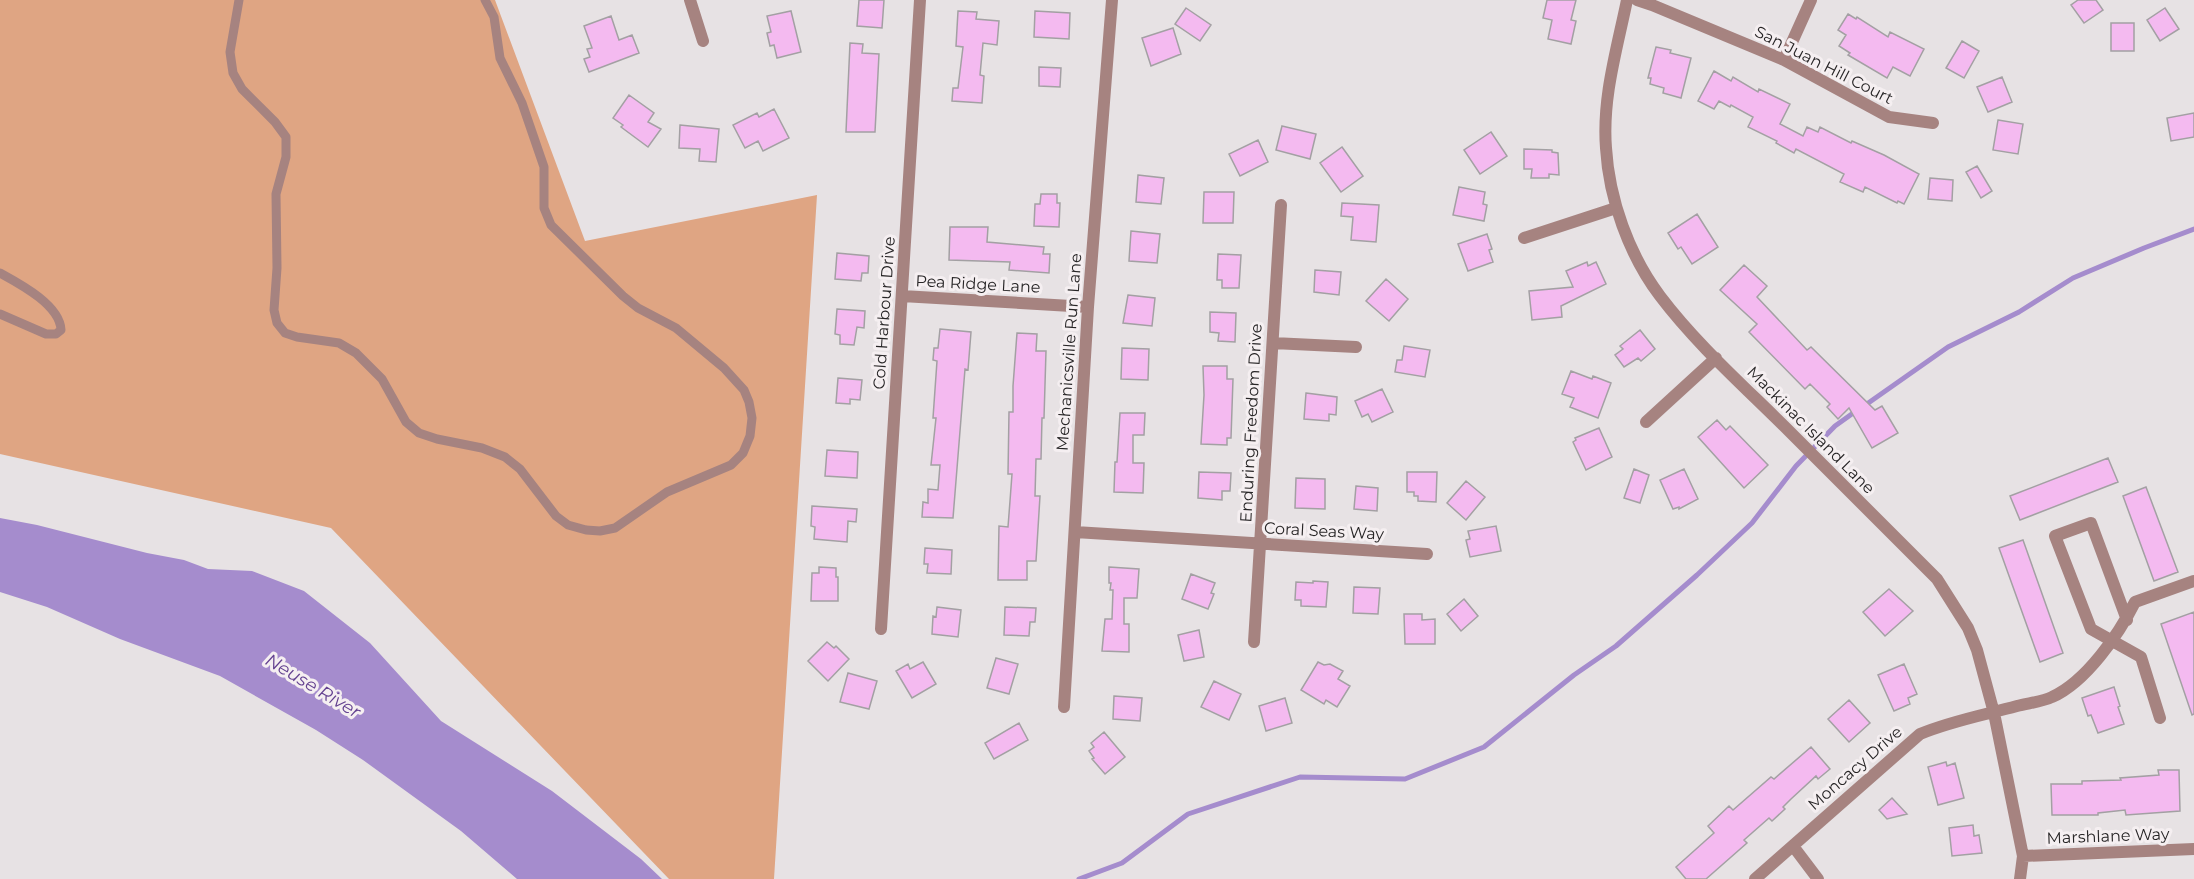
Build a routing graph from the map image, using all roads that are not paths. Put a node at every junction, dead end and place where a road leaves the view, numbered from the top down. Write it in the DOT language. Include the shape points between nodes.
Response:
graph roads {
  1 [pos="239,0"];
  2 [pos="485,0"];
  3 [pos="690,0"];
  4 [pos="920,0"];
  5 [pos="1112,0"];
  6 [pos="1627,0"];
  7 [pos="1637,0"];
  8 [pos="1811,0"];
  9 [pos="704,41"];
  10 [pos="1784,60"];
  11 [pos="1933,123"];
  12 [pos="1281,205"];
  13 [pos="1616,208"];
  14 [pos="1524,238"];
  15 [pos="0,273"];
  16 [pos="902,296"];
  17 [pos="1088,307"];
  18 [pos="0,314"];
  19 [pos="1273,343"];
  20 [pos="1356,347"];
  21 [pos="1716,358"];
  22 [pos="1646,422"];
  23 [pos="1075,532"];
  24 [pos="1261,544"];
  25 [pos="1427,554"];
  26 [pos="2194,581"];
  27 [pos="2127,620"];
  28 [pos="881,629"];
  29 [pos="2112,640"];
  30 [pos="1254,642"];
  31 [pos="1064,706"];
  32 [pos="1994,713"];
  33 [pos="2160,718"];
  34 [pos="1793,846"];
  35 [pos="2194,849"];
  36 [pos="2023,856"];
  37 [pos="1755,879"];
  38 [pos="1818,879"];
  39 [pos="2020,879"];
  1 -- 2 [label="lane" via="230,52 233,73 242,89 286,137 286,157 276,194 277,323 285,333 339,343 356,353 382,379 406,422 419,433 482,448 505,458 520,469 550,509 568,525 600,531 615,528 667,492 731,465 743,453 750,436 749,402 744,390 724,368 676,328 623,296 551,225 544,208 544,167 522,103 500,58 494,17"];
  3 -- 9 [label="street"];
  4 -- 16 [label="street, Cold Harbour Drive"];
  5 -- 17 [label="street, Mechanicsville Run Lane"];
  6 -- 13 [label="street, Mackinac Island Lane" via="1605,120"];
  7 -- 10 [label="street, San Juan Hill Court"];
  8 -- 10 [label="street"];
  10 -- 11 [label="street, San Juan Hill Court" via="1889,117"];
  12 -- 19 [label="street, Enduring Freedom Drive"];
  13 -- 14 [label="street"];
  13 -- 21 [label="street, Mackinac Island Lane" via="1632,248 1660,296"];
  15 -- 18 [label="lane" via="44,302 57,315 61,330 46,334"];
  16 -- 17 [label="street, Pea Ridge Lane"];
  16 -- 28 [label="street, Cold Harbour Drive"];
  17 -- 23 [label="street, Mechanicsville Run Lane"];
  19 -- 20 [label="street"];
  19 -- 24 [label="street, Enduring Freedom Drive"];
  21 -- 22 [label="street"];
  21 -- 32 [label="street, Mackinac Island Lane" via="1937,579 1968,628"];
  23 -- 24 [label="street, Coral Seas Way"];
  23 -- 31 [label="street, Mechanicsville Run Lane"];
  24 -- 25 [label="street, Coral Seas Way"];
  24 -- 30 [label="street, Enduring Freedom Drive"];
  26 -- 27 [label="street, Moncacy Drive" via="2135,602"];
  27 -- 29 [label="street, Moncacy Drive"];
  27 -- 29 [label="street" via="2091,523 2055,536 2091,629"];
  29 -- 32 [label="street, Moncacy Drive" via="2075,682 2052,698"];
  29 -- 33 [label="street" via="2141,657"];
  32 -- 34 [label="street, Moncacy Drive" via="1944,724 1920,734"];
  32 -- 36 [label="street, Mackinac Island Lane"];
  34 -- 37 [label="street, Moncacy Drive"];
  34 -- 38 [label="street"];
  35 -- 36 [label="street, Marshlane Way"];
  36 -- 39 [label="street, Mackinac Island Lane"];
}
